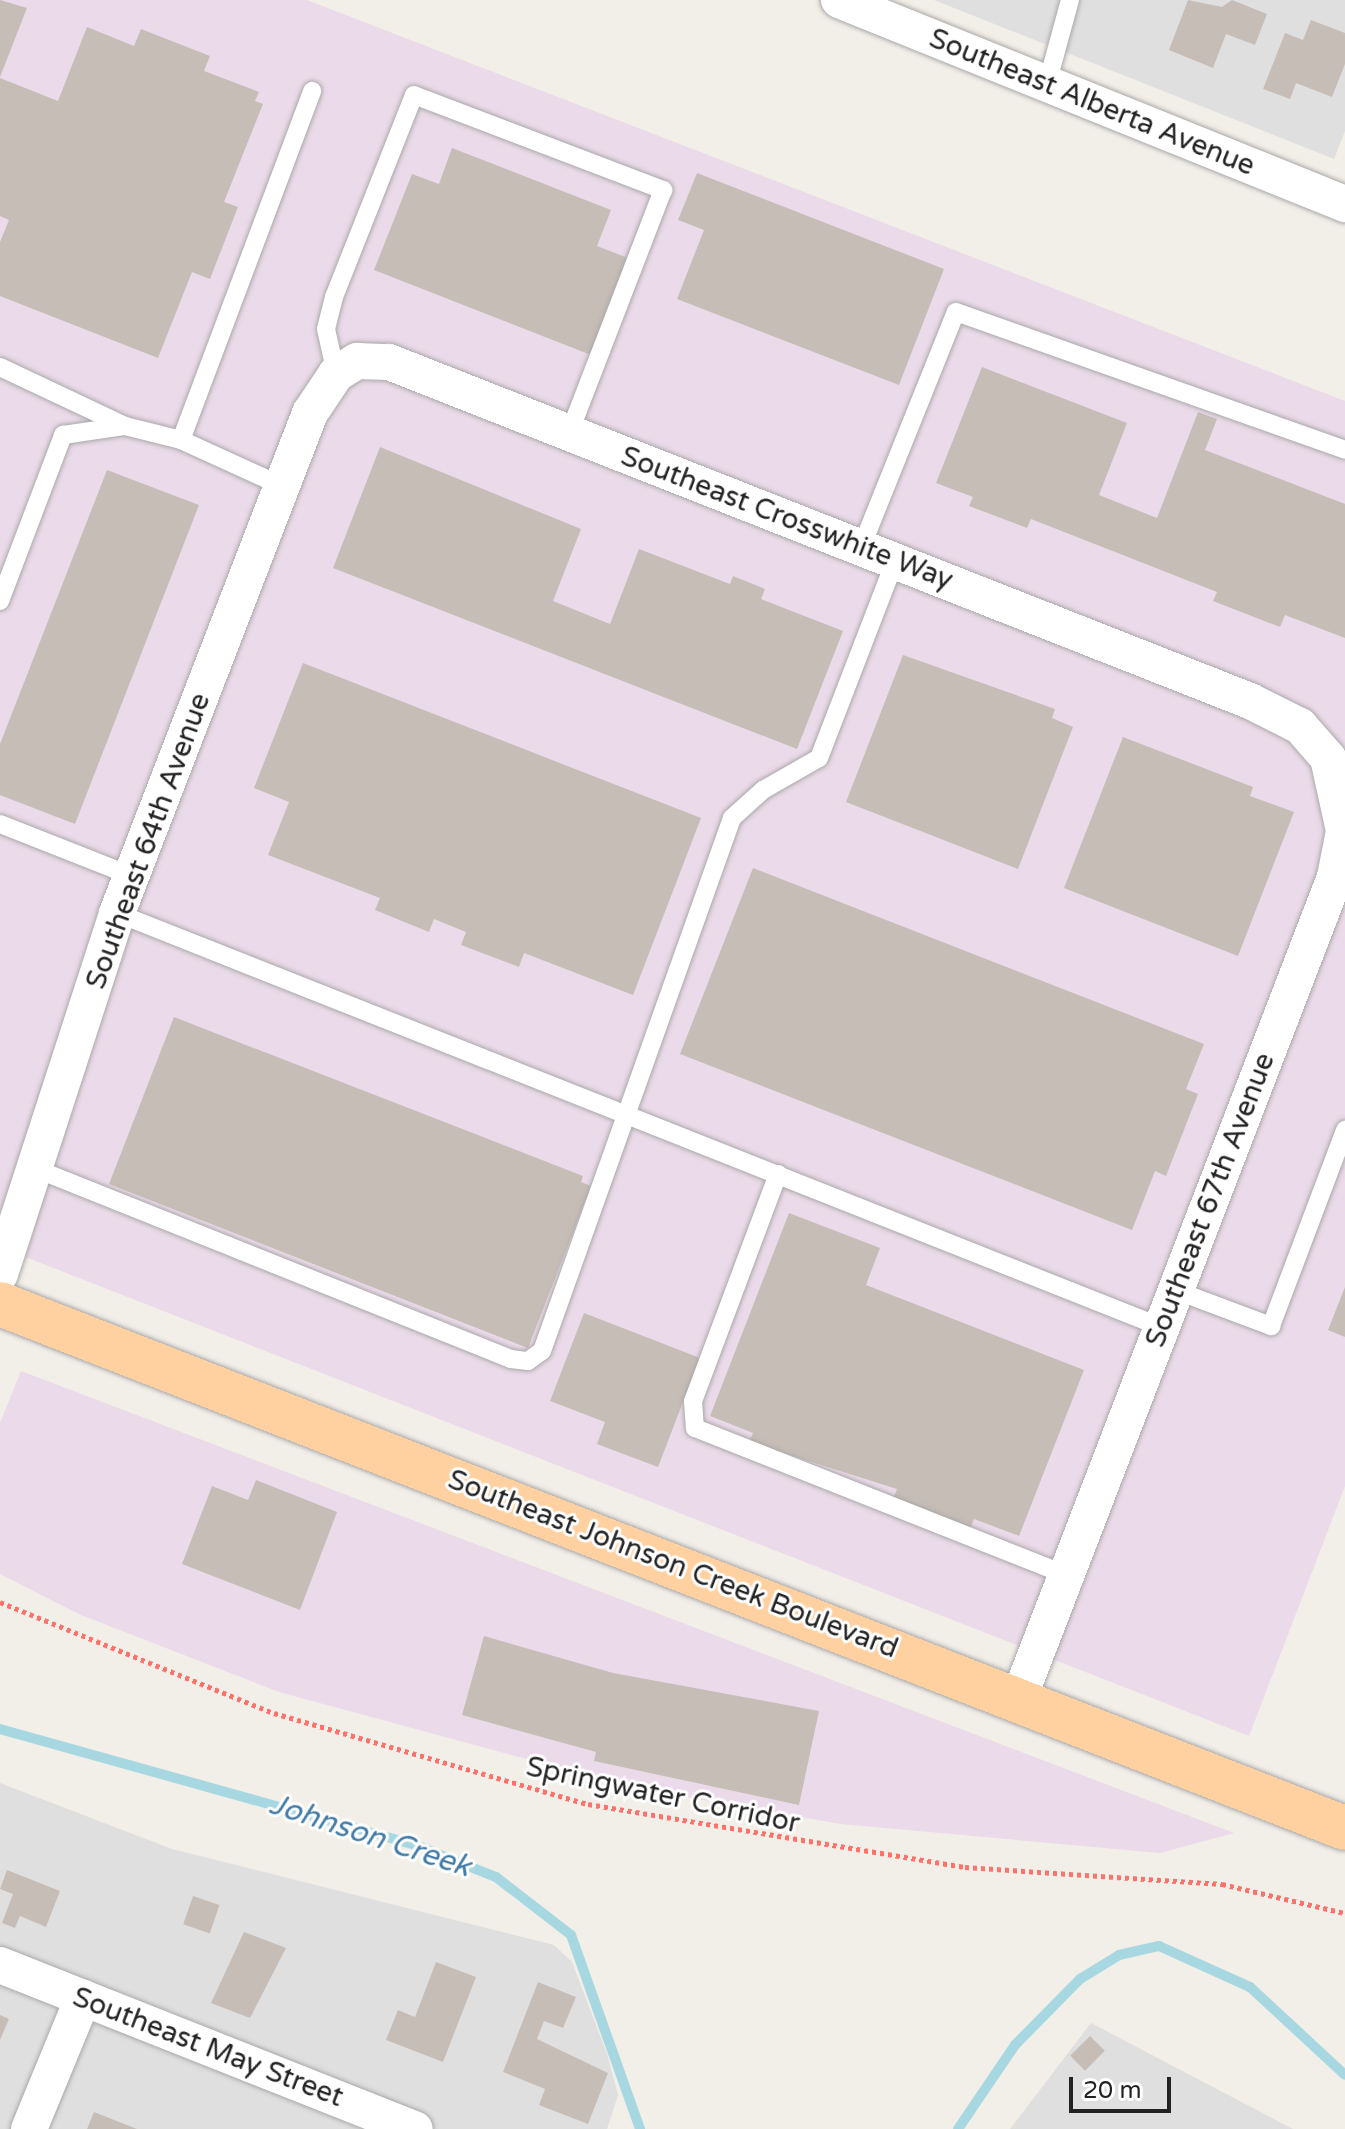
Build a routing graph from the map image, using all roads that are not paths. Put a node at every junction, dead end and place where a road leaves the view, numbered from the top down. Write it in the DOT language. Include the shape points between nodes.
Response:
graph roads {
  1 [pos="839,0"];
  2 [pos="1070,0"];
  3 [pos="1047,84"];
  4 [pos="312,91"];
  5 [pos="1345,204"];
  6 [pos="0,367"];
  7 [pos="336,374"];
  8 [pos="125,426"];
  9 [pos="569,433"];
  10 [pos="181,440"];
  11 [pos="1345,450"];
  12 [pos="282,486"];
  13 [pos="861,548"];
  14 [pos="895,561"];
  15 [pos="0,601"];
  16 [pos="1280,714"];
  17 [pos="1336,750"];
  18 [pos="0,824"];
  19 [pos="132,876"];
  20 [pos="117,913"];
  21 [pos="632,1114"];
  22 [pos="1345,1130"];
  23 [pos="34,1168"];
  24 [pos="778,1174"];
  25 [pos="0,1274"];
  26 [pos="1175,1290"];
  27 [pos="0,1304"];
  28 [pos="1161,1327"];
  29 [pos="1066,1575"];
  30 [pos="1019,1698"];
  31 [pos="1345,1828"];
  32 [pos="0,1965"];
  33 [pos="83,1998"];
  34 [pos="29,2129"];
  35 [pos="415,2129"];
  1 -- 3 [label="street, Southeast Alberta Avenue"];
  2 -- 3 [label="lane"];
  3 -- 5 [label="street, Southeast Alberta Avenue"];
  4 -- 10 [label="lane"];
  6 -- 8 [label="lane"];
  7 -- 9 [label="street, Southeast Crosswhite Way" via="357,361 389,362"];
  7 -- 9 [label="lane" via="326,329 334,297 414,95 663,190"];
  7 -- 12 [label="street, Southeast 64th Avenue" via="310,413"];
  8 -- 10 [label="lane"];
  8 -- 15 [label="lane" via="63,435"];
  9 -- 13 [label="street, Southeast Crosswhite Way"];
  10 -- 12 [label="lane"];
  11 -- 13 [label="lane" via="956,312"];
  12 -- 19 [label="street, Southeast 64th Avenue"];
  13 -- 14 [label="street, Southeast Crosswhite Way"];
  14 -- 16 [label="street, Southeast Crosswhite Way"];
  14 -- 21 [label="lane" via="819,758 763,790 732,818"];
  16 -- 17 [label="street, Southeast 67th Avenue"];
  17 -- 26 [label="street, Southeast 67th Avenue" via="1344,831 1335,877"];
  18 -- 19 [label="lane"];
  19 -- 20 [label="street, Southeast 64th Avenue"];
  20 -- 21 [label="lane"];
  20 -- 23 [label="street, Southeast 64th Avenue"];
  21 -- 23 [label="lane" via="542,1351 528,1361"];
  21 -- 24 [label="lane"];
  22 -- 26 [label="lane" via="1271,1326"];
  23 -- 25 [label="street, Southeast 64th Avenue"];
  24 -- 28 [label="lane"];
  24 -- 29 [label="lane" via="693,1401 695,1428"];
  26 -- 28 [label="street, Southeast 67th Avenue"];
  27 -- 30 [label="main road, Southeast Johnson Creek Boulevard"];
  28 -- 29 [label="street, Southeast 67th Avenue"];
  29 -- 30 [label="street, Southeast 67th Avenue"];
  30 -- 31 [label="main road, Southeast Johnson Creek Boulevard"];
  32 -- 33 [label="street, Southeast May Street"];
  33 -- 34 [label="street"];
  33 -- 35 [label="street, Southeast May Street"];
}
